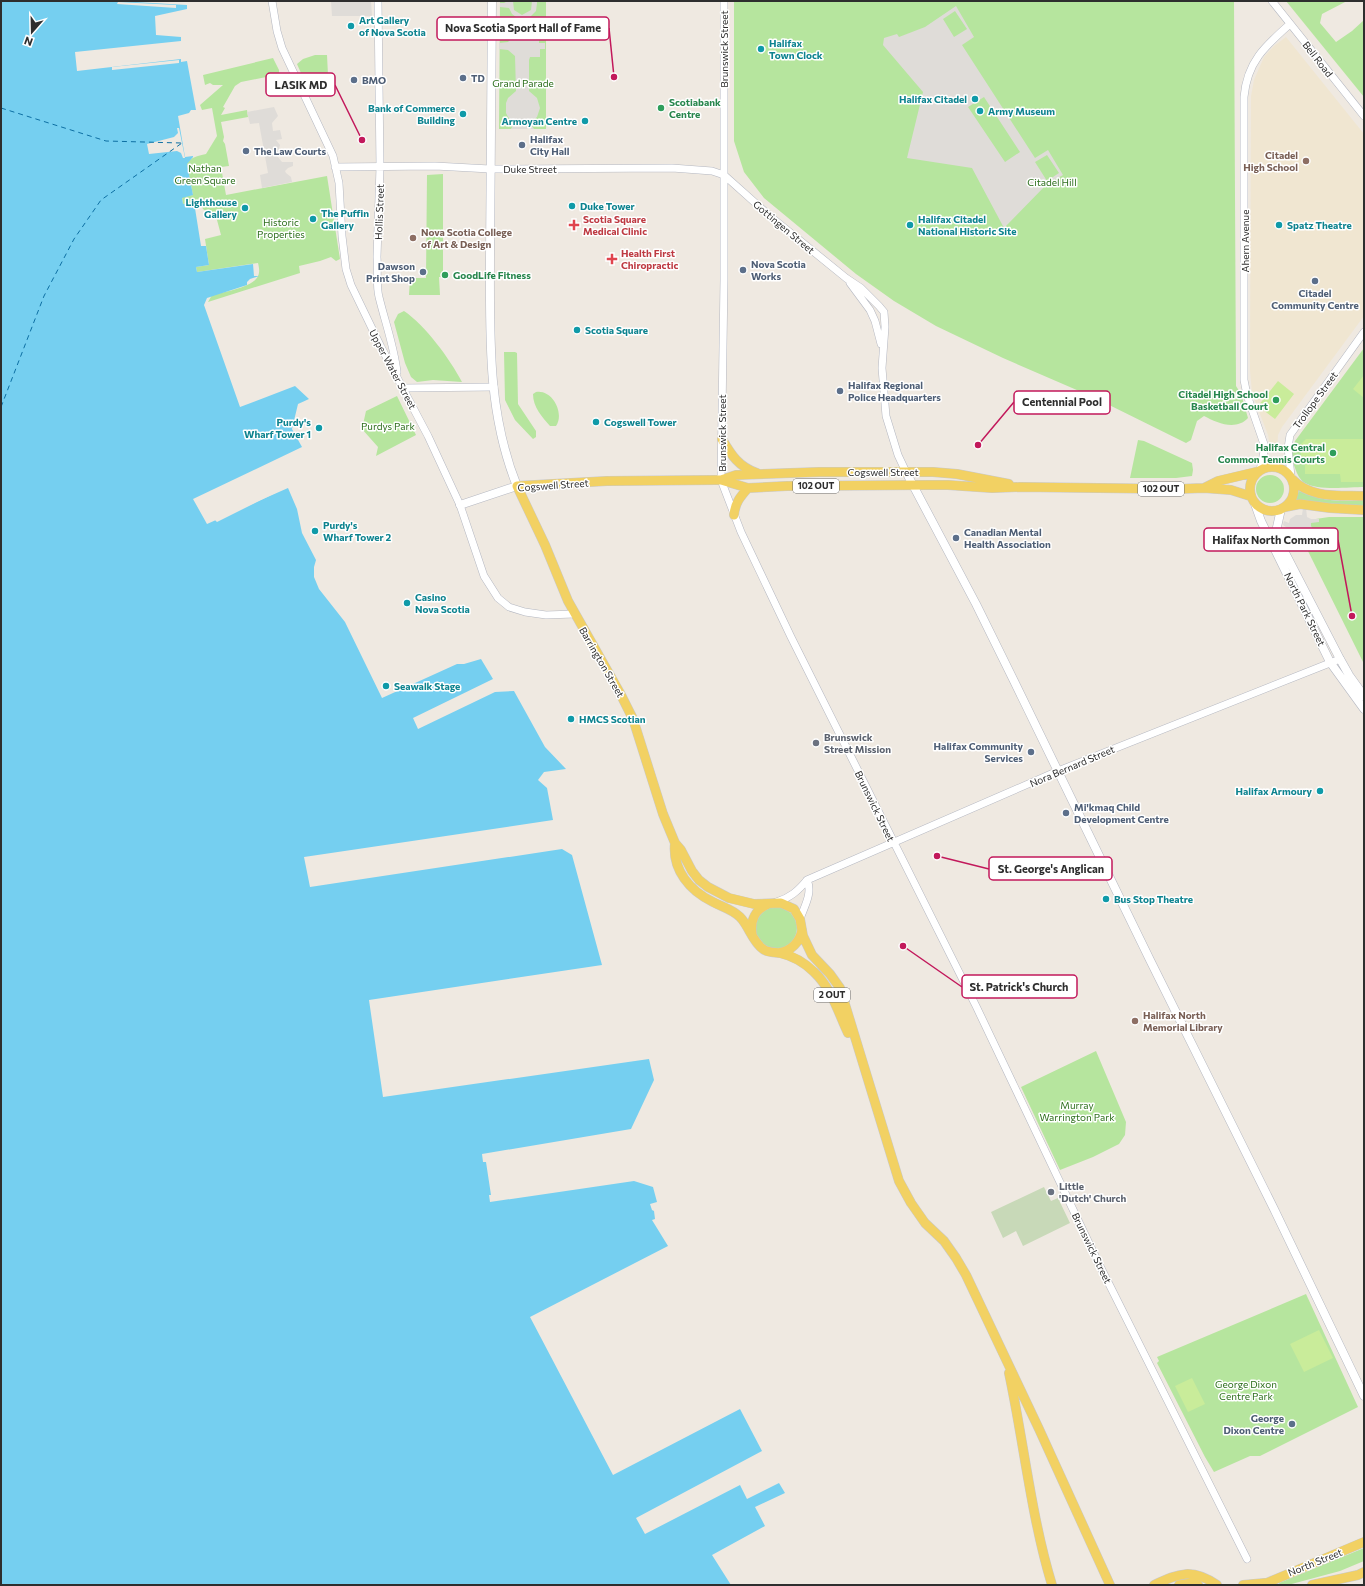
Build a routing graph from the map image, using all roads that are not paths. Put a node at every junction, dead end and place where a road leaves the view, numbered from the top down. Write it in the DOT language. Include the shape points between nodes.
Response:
graph roads {
  1 [pos="272,1"];
  2 [pos="378,1"];
  3 [pos="492,1"];
  4 [pos="724,1"];
  5 [pos="1272,1"];
  6 [pos="1290,24"];
  7 [pos="1364,116"];
  8 [pos="335,167"];
  9 [pos="380,167"];
  10 [pos="490,169"];
  11 [pos="724,175"];
  12 [pos="846,278"];
  13 [pos="1364,332"];
  14 [pos="882,348"];
  15 [pos="397,376"];
  16 [pos="494,387"];
  17 [pos="403,388"];
  18 [pos="722,439"];
  19 [pos="1258,471"];
  20 [pos="906,472"];
  21 [pos="762,474"];
  22 [pos="1291,478"];
  23 [pos="721,480"];
  24 [pos="912,485"];
  25 [pos="517,486"];
  26 [pos="1020,487"];
  27 [pos="748,488"];
  28 [pos="1204,488"];
  29 [pos="1364,496"];
  30 [pos="1253,500"];
  31 [pos="460,505"];
  32 [pos="1283,508"];
  33 [pos="1364,510"];
  34 [pos="734,515"];
  35 [pos="574,614"];
  36 [pos="1340,659"];
  37 [pos="1330,662"];
  38 [pos="1364,696"];
  39 [pos="1364,709"];
  40 [pos="1058,771"];
  41 [pos="675,842"];
  42 [pos="894,843"];
  43 [pos="807,880"];
  44 [pos="772,903"];
  45 [pos="801,924"];
  46 [pos="752,935"];
  47 [pos="779,953"];
  48 [pos="861,1059"];
  49 [pos="1007,1360"];
  50 [pos="1364,1396"];
  51 [pos="1364,1542"];
  52 [pos="1247,1559"];
  53 [pos="1362,1573"];
  54 [pos="1105,1575"];
  55 [pos="1264,1584"];
  56 [pos="1052,1585"];
  57 [pos="1110,1585"];
  58 [pos="1117,1585"];
  59 [pos="1154,1585"];
  60 [pos="1179,1585"];
  61 [pos="1198,1585"];
  62 [pos="1217,1585"];
  63 [pos="1243,1585"];
  64 [pos="1312,1585"];
  65 [pos="1339,1585"];
  1 -- 8 [label="street, Upper Water Street" via="277,31 287,58 333,156"];
  2 -- 9 [label="street, Hollis Street"];
  3 -- 10 [label="main road"];
  4 -- 11 [label="street, Brunswick Street"];
  5 -- 6 [label="street, Bell Road"];
  6 -- 7 [label="street, Bell Road"];
  6 -- 19 [label="street, Ahern Avenue" via="1256,59 1248,76 1244,97 1244,380 1265,447"];
  8 -- 9 [label="street, Duke Street"];
  8 -- 15 [label="street, Upper Water Street" via="339,183 342,236 348,275 367,319"];
  9 -- 10 [label="street, Duke Street"];
  9 -- 15 [label="street, Hollis Street" via="378,295 396,360"];
  10 -- 11 [label="street, Duke Street" via="672,168 712,171"];
  10 -- 16 [label="main road" via="490,350"];
  11 -- 12 [label="street, Gottingen Street"];
  11 -- 18 [label="street, Brunswick Street"];
  12 -- 14 [label="street, Gottingen Street" via="870,310"];
  12 -- 14 [label="street, Gottingen Street" via="861,288 884,312"];
  13 -- 22 [label="street, Trollope Street" via="1290,435 1288,448"];
  14 -- 20 [label="street, Gottingen Street" via="886,416"];
  15 -- 17 [label="street, Upper Water Street"];
  16 -- 17 [label="street"];
  16 -- 25 [label="main road" via="496,412 508,462"];
  17 -- 31 [label="street, Upper Water Street"];
  18 -- 21 [label="main road" via="737,462 751,471"];
  18 -- 23 [label="street, Brunswick Street"];
  19 -- 22 [label="main road" via="1274,466 1281,468"];
  19 -- 28 [label="main road, Cogswell Street" via="1218,481"];
  19 -- 30 [label="main road" via="1250,484"];
  20 -- 21 [label="main road, Cogswell Street"];
  20 -- 24 [label="main road"];
  20 -- 26 [label="main road, Cogswell Street" via="957,474"];
  21 -- 23 [label="main road, Cogswell Street" via="736,475"];
  22 -- 29 [label="main road" via="1303,489 1316,494"];
  22 -- 32 [label="main road" via="1294,485 1292,497"];
  23 -- 25 [label="main road, Cogswell Street / 102 OUT" via="607,481"];
  23 -- 27 [label="main road, Cogswell Street / 102 OUT"];
  23 -- 34 [label="street, Brunswick Street"];
  24 -- 26 [label="main road, Cogswell Street / 102 OUT"];
  24 -- 27 [label="main road, Cogswell Street / 102 OUT"];
  24 -- 40 [label="main road" via="976,604"];
  25 -- 31 [label="main road, Cogswell Street"];
  25 -- 35 [label="main road, Barrington Street"];
  26 -- 28 [label="main road, Cogswell Street / 102 OUT"];
  27 -- 34 [label="main road" via="738,498"];
  28 -- 30 [label="main road, Cogswell Street / 102 OUT" via="1231,490"];
  30 -- 32 [label="main road, 102 OUT" via="1268,510"];
  30 -- 37 [label="main road, North Park Street"];
  31 -- 35 [label="street, Upper Water Street" via="484,576 498,598 509,607 525,612"];
  32 -- 33 [label="main road, 102 OUT" via="1300,504"];
  32 -- 36 [label="main road, North Park Street" via="1277,528 1279,541"];
  34 -- 42 [label="street, Brunswick Street" via="791,637"];
  35 -- 41 [label="main road, Barrington Street" via="633,719 663,814"];
  36 -- 37 [label="street, Nora Bernard Street"];
  36 -- 38 [label="main road, North Park Street"];
  37 -- 39 [label="main road, North Park Street"];
  37 -- 40 [label="street, Nora Bernard Street"];
  40 -- 42 [label="street, Nora Bernard Street"];
  40 -- 50 [label="main road"];
  41 -- 44 [label="main road, Barrington Street" via="695,876 713,890 747,903"];
  41 -- 46 [label="main road, Barrington Street / 2 OUT" via="676,862 688,884 705,898 736,914"];
  42 -- 43 [label="street, Nora Bernard Street"];
  42 -- 52 [label="street, Brunswick Street" via="976,1006 1098,1262"];
  43 -- 44 [label="street" via="794,894"];
  43 -- 45 [label="street" via="810,885 808,901"];
  44 -- 45 [label="main road, Barrington Street" via="790,906"];
  44 -- 46 [label="main road" via="755,914 751,924"];
  45 -- 47 [label="main road" via="800,938 788,950"];
  45 -- 48 [label="main road, Barrington Street" via="803,936 812,954 840,988"];
  46 -- 47 [label="main road, Barrington Street / 2 OUT" via="763,949"];
  47 -- 48 [label="main road, Barrington Street / 2 OUT" via="802,962 820,979 831,994"];
  48 -- 49 [label="main road" via="899,1180 925,1223 944,1241 956,1258"];
  49 -- 54 [label="main road"];
  49 -- 56 [label="main road" via="1040,1544"];
  51 -- 55 [label="main road, North Street"];
  53 -- 64 [label="main road, North Street"];
  53 -- 65 [label="main road"];
  54 -- 57 [label="main road"];
  54 -- 58 [label="main road"];
  55 -- 63 [label="main road, North Street"];
  59 -- 62 [label="main road" via="1175,1575 1187,1573 1199,1575"];
  60 -- 61 [label="main road"];
}
